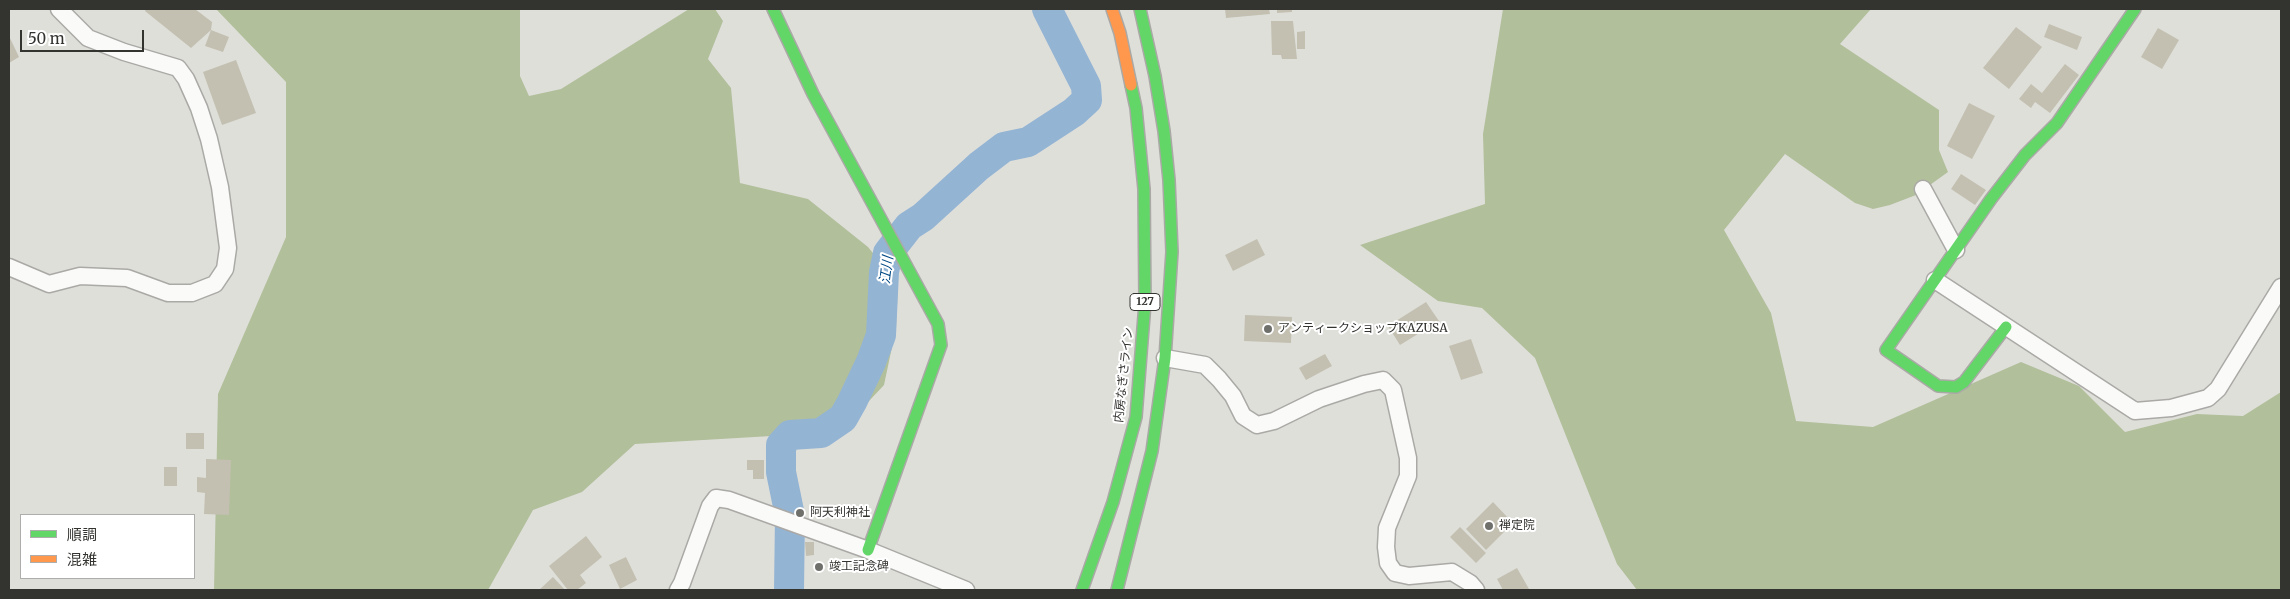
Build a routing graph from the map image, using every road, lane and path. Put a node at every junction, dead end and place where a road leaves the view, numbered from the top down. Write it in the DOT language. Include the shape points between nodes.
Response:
graph roads {
  1 [pos="59,9"];
  2 [pos="773,9"];
  3 [pos="1112,9"];
  4 [pos="1140,9"];
  5 [pos="2135,9"];
  6 [pos="1923,189"];
  7 [pos="1956,250"];
  8 [pos="9,267"];
  9 [pos="1935,280"];
  10 [pos="2281,287"];
  11 [pos="2006,327"];
  12 [pos="1165,358"];
  13 [pos="868,550"];
  14 [pos="678,590"];
  15 [pos="966,590"];
  16 [pos="1082,590"];
  17 [pos="1117,590"];
  18 [pos="1476,590"];
  1 -- 8 [label="street" via="88,38 178,68 186,79 207,131 220,187 228,248 225,269 215,284 192,293 168,293 127,278 80,276 49,284"];
  2 -- 13 [label="main road" via="813,94 938,324 940,345"];
  3 -- 16 [label="main road, 内房なぎさライン / 127" via="1136,108 1144,189 1145,302 1136,418"];
  4 -- 12 [label="main road" via="1156,85 1170,180 1172,252"];
  5 -- 7 [label="main road" via="2056,122 2025,155"];
  6 -- 7 [label="street"];
  7 -- 9 [label="main road"];
  9 -- 11 [label="street"];
  9 -- 11 [label="main road" via="1886,350 1938,386 1956,387 1964,382"];
  10 -- 11 [label="street" via="2218,389 2208,398 2171,408 2135,411"];
  12 -- 17 [label="main road" via="1152,451"];
  12 -- 18 [label="street" via="1205,365 1233,396 1243,416 1257,425 1319,399 1383,380 1393,390 1408,458 1408,476 1387,528 1388,563 1396,573 1409,576 1452,572"];
  13 -- 14 [label="street" via="716,498"];
  13 -- 15 [label="street"];
}
